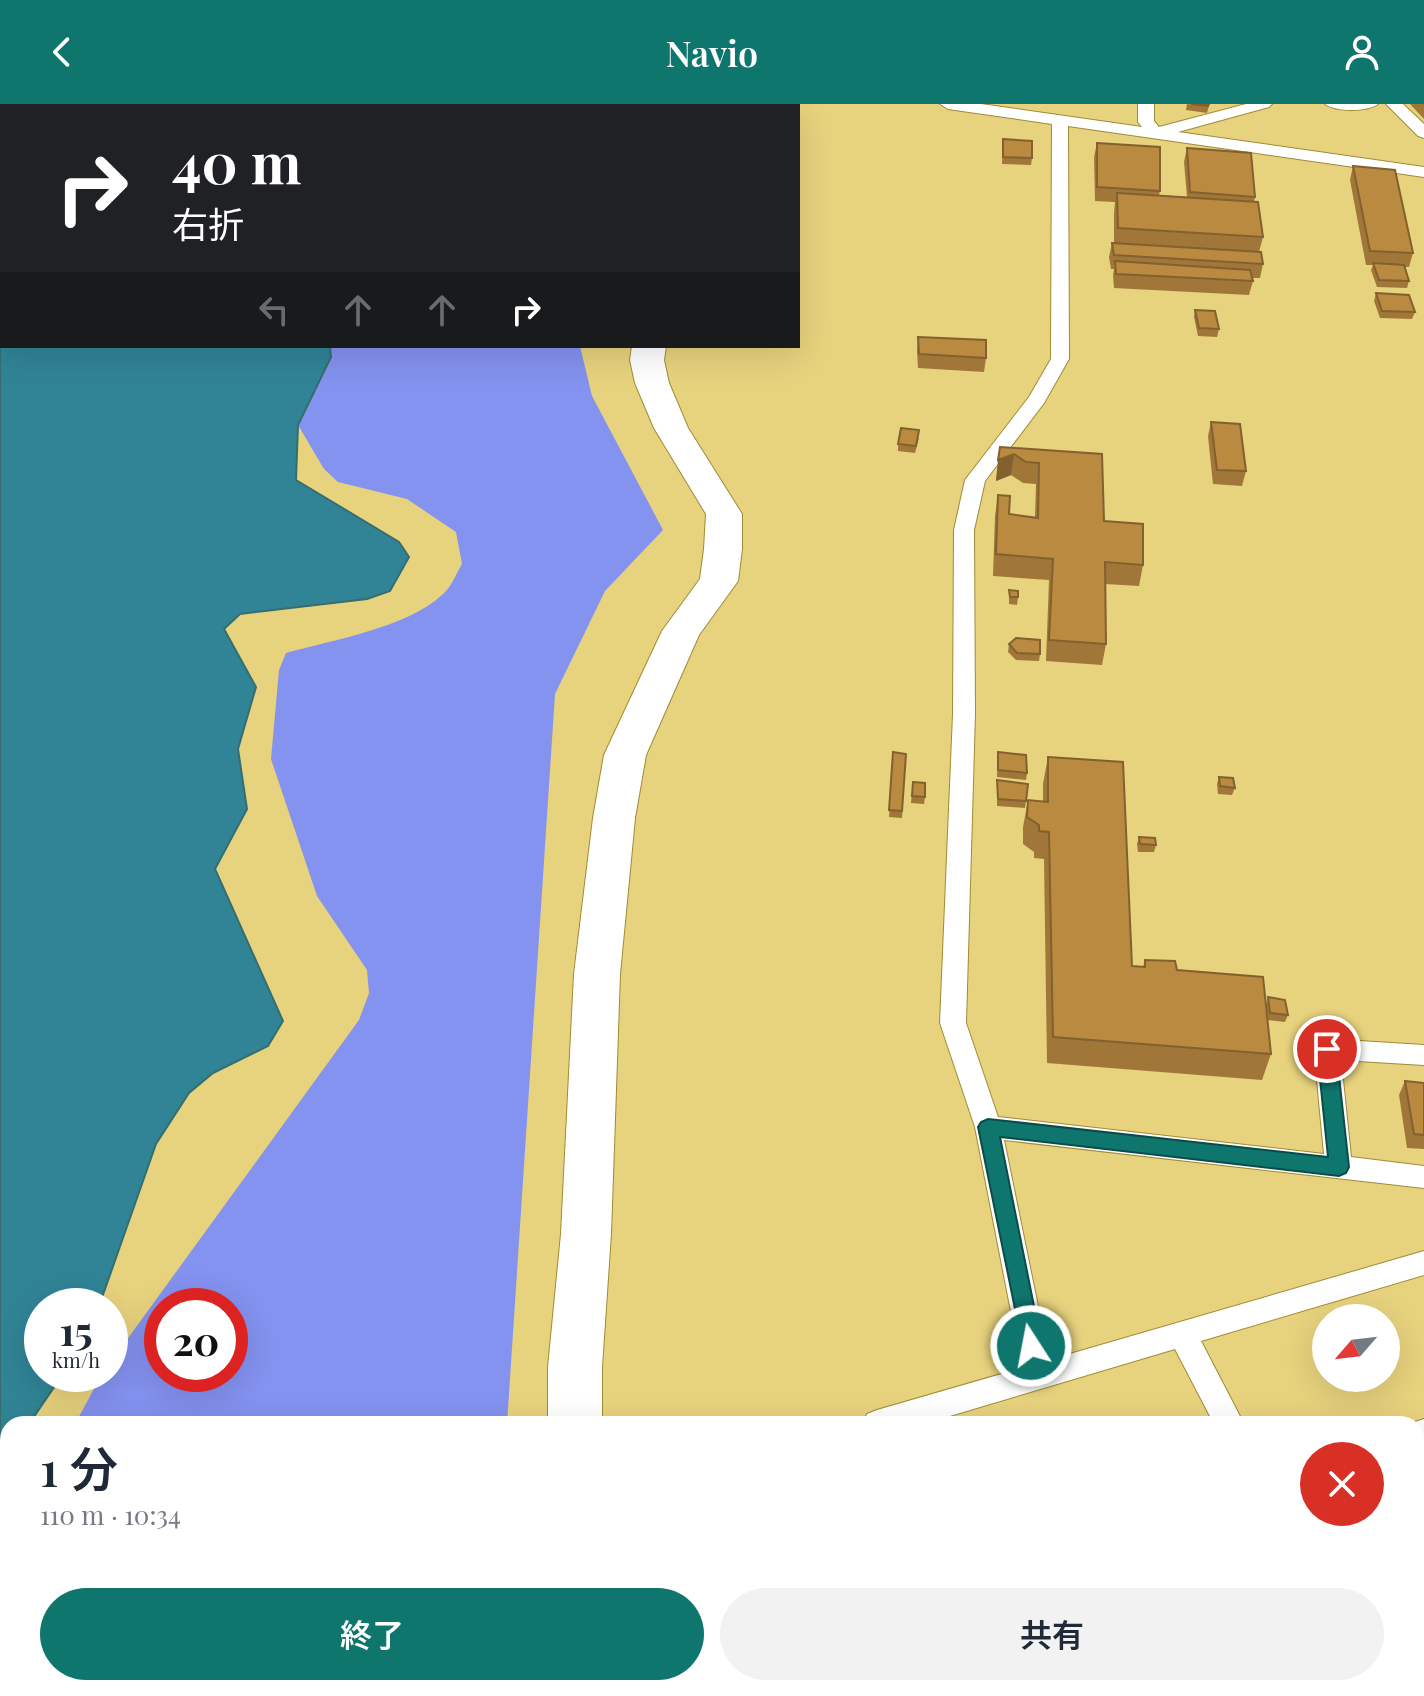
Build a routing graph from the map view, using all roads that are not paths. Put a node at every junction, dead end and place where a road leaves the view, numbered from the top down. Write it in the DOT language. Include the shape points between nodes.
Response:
graph roads {
  1 [pos="948,104"];
  2 [pos="1146,104"];
  3 [pos="1264,104"];
  4 [pos="1333,104"];
  5 [pos="1370,104"];
  6 [pos="1394,104"];
  7 [pos="1060,120"];
  8 [pos="1156,133"];
  9 [pos="1424,133"];
  10 [pos="1424,172"];
  11 [pos="649,348"];
  12 [pos="1424,1055"];
  13 [pos="988,1127"];
  14 [pos="1339,1167"];
  15 [pos="1424,1177"];
  16 [pos="1424,1263"];
  17 [pos="1183,1335"];
  18 [pos="1038,1377"];
  19 [pos="575,1416"];
  20 [pos="904,1416"];
  21 [pos="1225,1416"];
  1 -- 7 [label="lane"];
  2 -- 8 [label="lane" via="1146,122"];
  3 -- 8 [label="lane"];
  4 -- 5 [label="lane"];
  6 -- 9 [label="lane"];
  7 -- 8 [label="lane"];
  7 -- 13 [label="lane" via="1060,359 1037,399 975,480 964,530 964,714 953,1023"];
  8 -- 10 [label="lane"];
  11 -- 19 [label="street" via="652,383 671,428 724,514 723,549 719,581 681,631 625,755 614,818 597,974"];
  12 -- 14 [label="lane" via="1327,1049"];
  13 -- 14 [label="lane"];
  13 -- 18 [label="lane"];
  14 -- 15 [label="lane"];
  16 -- 17 [label="lane"];
  17 -- 18 [label="lane"];
  17 -- 21 [label="lane"];
  18 -- 20 [label="lane"];
}
